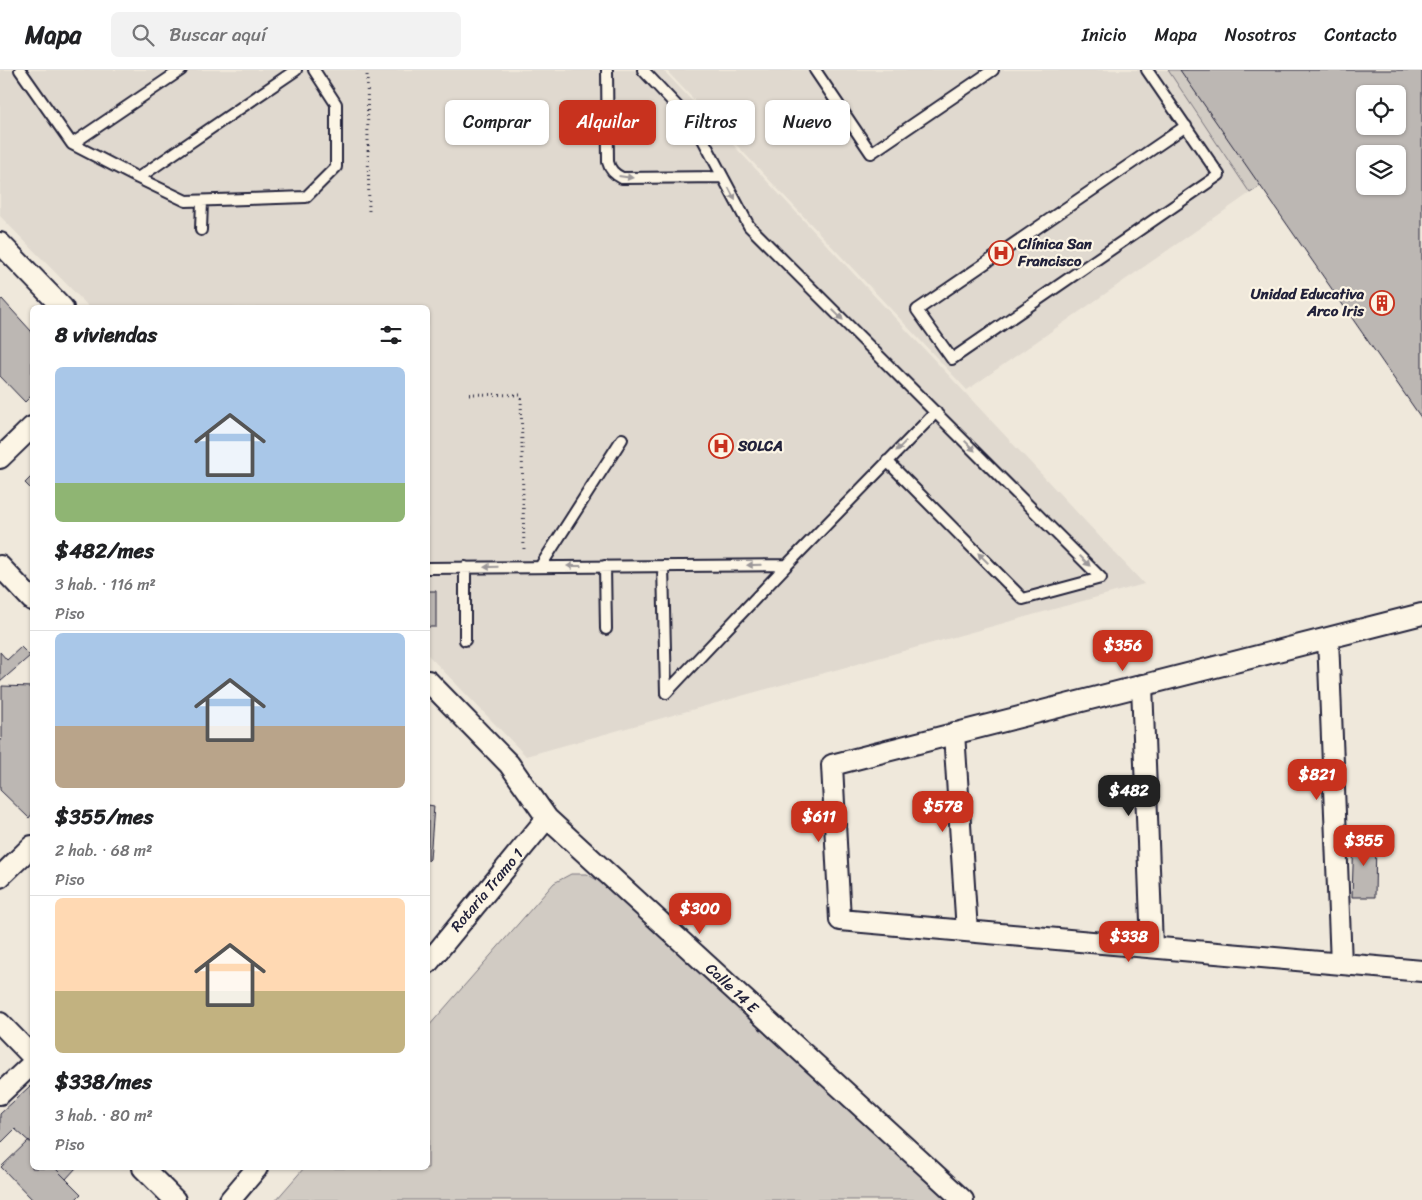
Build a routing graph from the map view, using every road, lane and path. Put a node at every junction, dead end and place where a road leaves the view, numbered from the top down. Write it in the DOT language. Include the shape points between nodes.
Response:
graph roads {
  1 [pos="20,70"];
  2 [pos="182,70"];
  3 [pos="296,70"];
  4 [pos="314,70"];
  5 [pos="367,70"];
  6 [pos="607,70"];
  7 [pos="643,70"];
  8 [pos="815,70"];
  9 [pos="993,70"];
  10 [pos="1147,70"];
  11 [pos="1186,126"];
  12 [pos="72,144"];
  13 [pos="723,177"];
  14 [pos="138,178"];
  15 [pos="202,200"];
  16 [pos="369,212"];
  17 [pos="201,230"];
  18 [pos="0,243"];
  19 [pos="60,305"];
  20 [pos="469,394"];
  21 [pos="936,412"];
  22 [pos="30,428"];
  23 [pos="622,439"];
  24 [pos="0,458"];
  25 [pos="887,461"];
  26 [pos="787,564"];
  27 [pos="0,566"];
  28 [pos="605,566"];
  29 [pos="663,566"];
  30 [pos="465,567"];
  31 [pos="524,567"];
  32 [pos="540,567"];
  33 [pos="430,568"];
  34 [pos="30,598"];
  35 [pos="1422,614"];
  36 [pos="606,629"];
  37 [pos="1328,638"];
  38 [pos="465,640"];
  39 [pos="430,683"];
  40 [pos="1142,685"];
  41 [pos="954,733"];
  42 [pos="547,818"];
  43 [pos="30,848"];
  44 [pos="0,877"];
  45 [pos="967,931"];
  46 [pos="1152,947"];
  47 [pos="430,961"];
  48 [pos="1341,964"];
  49 [pos="1422,971"];
  50 [pos="0,1023"];
  51 [pos="30,1054"];
  52 [pos="30,1066"];
  53 [pos="0,1094"];
  54 [pos="144,1170"];
  55 [pos="255,1170"];
  56 [pos="175,1200"];
  57 [pos="230,1200"];
  58 [pos="963,1200"];
  1 -- 12 [label="lane"];
  2 -- 12 [label="lane"];
  3 -- 14 [label="lane"];
  4 -- 15 [label="lane" via="336,104 336,167 306,197"];
  5 -- 16 [label="path"];
  6 -- 13 [label="lane, one-way" via="608,162 615,174 622,178"];
  7 -- 13 [label="lane" via="699,132"];
  8 -- 9 [label="lane" via="871,153"];
  10 -- 11 [label="lane"];
  11 -- 11 [label="lane" via="1219,175 952,359 918,310"];
  12 -- 14 [label="lane"];
  13 -- 21 [label="lane, one-way" via="749,226"];
  14 -- 15 [label="lane" via="186,201"];
  15 -- 17 [label="lane"];
  18 -- 19 [label="street"];
  20 -- 31 [label="path" via="521,395"];
  21 -- 25 [label="lane, one-way"];
  21 -- 25 [label="lane, one-way" via="1102,578 1024,599"];
  22 -- 24 [label="street"];
  23 -- 32 [label="lane"];
  25 -- 26 [label="lane"];
  26 -- 29 [label="lane, one-way"];
  26 -- 29 [label="lane" via="666,693"];
  27 -- 34 [label="street"];
  28 -- 29 [label="lane"];
  28 -- 32 [label="lane, one-way"];
  28 -- 36 [label="lane"];
  31 -- 30 [label="lane, one-way"];
  30 -- 33 [label="lane"];
  30 -- 38 [label="lane"];
  31 -- 32 [label="lane"];
  35 -- 37 [label="street"];
  37 -- 40 [label="street"];
  37 -- 48 [label="street"];
  39 -- 42 [label="street, Calle 14 E" via="509,764"];
  40 -- 41 [label="street"];
  40 -- 46 [label="street"];
  41 -- 45 [label="street"];
  41 -- 45 [label="street" via="832,764 840,920"];
  42 -- 47 [label="street, Rotaria Tramo 1"];
  42 -- 58 [label="street, Calle 14 E"];
  43 -- 44 [label="street"];
  45 -- 46 [label="street"];
  46 -- 48 [label="street"];
  48 -- 49 [label="street"];
  50 -- 51 [label="street"];
  52 -- 53 [label="street"];
  54 -- 56 [label="street"];
  55 -- 57 [label="street"];
}
